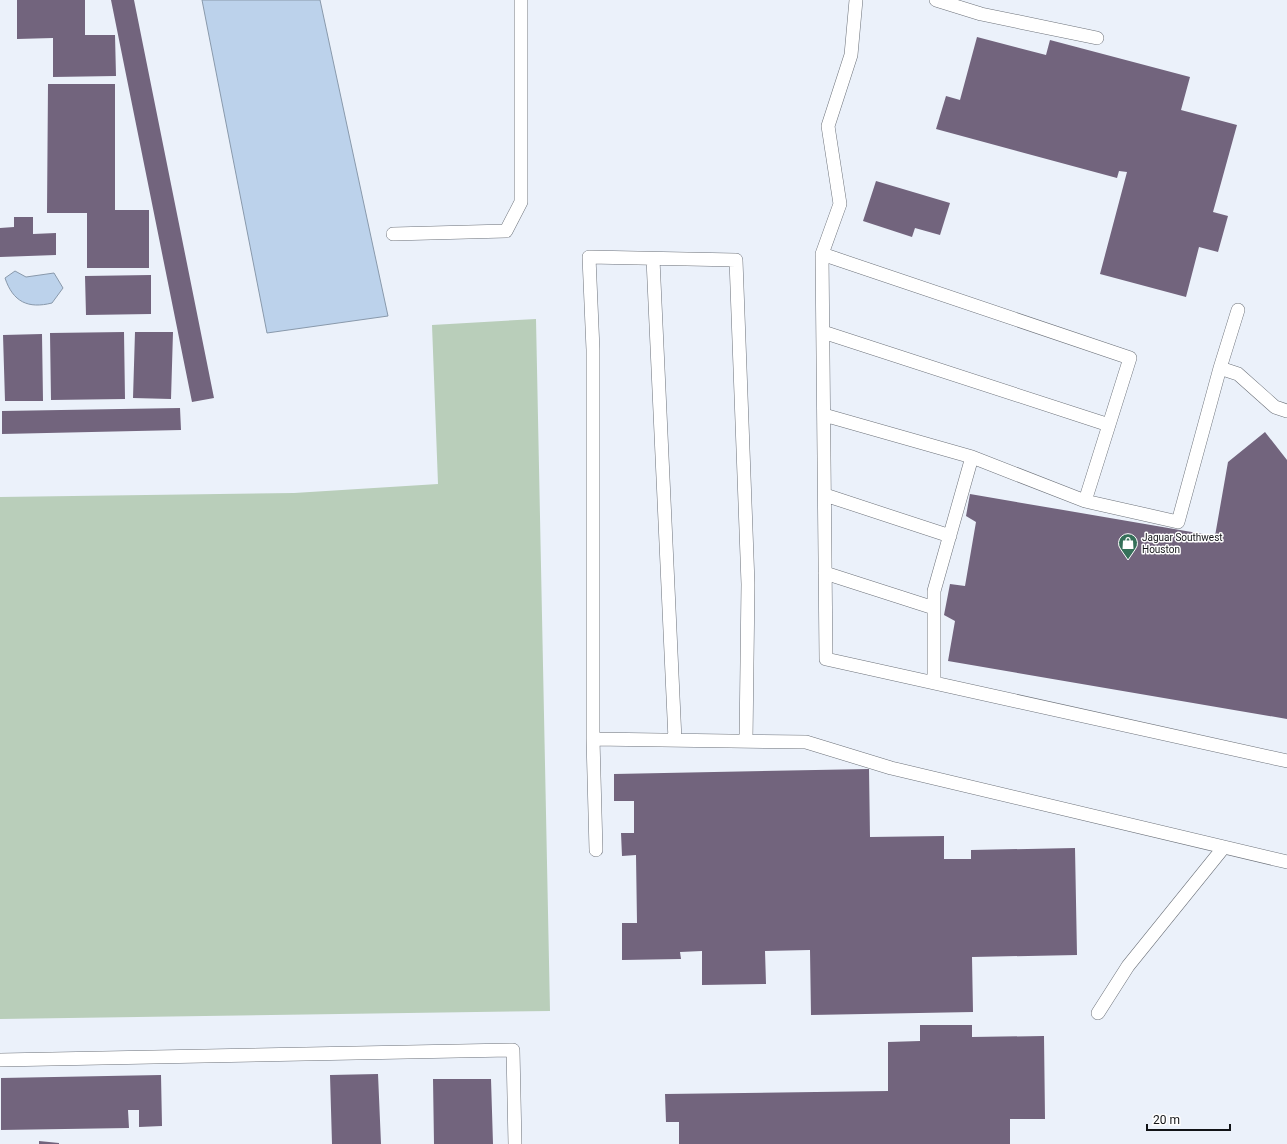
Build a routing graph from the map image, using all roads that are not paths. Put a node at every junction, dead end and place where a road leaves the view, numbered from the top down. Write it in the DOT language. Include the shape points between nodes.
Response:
graph roads {
  1 [pos="521,0"];
  2 [pos="856,0"];
  3 [pos="936,0"];
  4 [pos="1097,38"];
  5 [pos="393,234"];
  6 [pos="822,254"];
  7 [pos="653,259"];
  8 [pos="1238,310"];
  9 [pos="823,332"];
  10 [pos="1220,368"];
  11 [pos="1287,411"];
  12 [pos="824,415"];
  13 [pos="1109,425"];
  14 [pos="972,457"];
  15 [pos="825,495"];
  16 [pos="1085,501"];
  17 [pos="950,536"];
  18 [pos="825,573"];
  19 [pos="934,608"];
  20 [pos="934,683"];
  21 [pos="593,739"];
  22 [pos="675,740"];
  23 [pos="746,741"];
  24 [pos="1287,761"];
  25 [pos="1224,847"];
  26 [pos="596,850"];
  27 [pos="1287,862"];
  28 [pos="1098,1013"];
  29 [pos="0,1060"];
  30 [pos="515,1144"];
  1 -- 5 [label="lane" via="521,202 506,231"];
  2 -- 6 [label="lane" via="851,55 828,126 840,204"];
  3 -- 4 [label="lane" via="981,14"];
  6 -- 9 [label="lane"];
  6 -- 13 [label="lane" via="1130,358"];
  7 -- 21 [label="lane" via="589,257 593,358"];
  7 -- 22 [label="lane"];
  7 -- 23 [label="lane" via="736,260 748,584"];
  8 -- 10 [label="lane"];
  9 -- 12 [label="lane"];
  9 -- 13 [label="lane"];
  10 -- 11 [label="lane" via="1238,374 1275,408"];
  10 -- 16 [label="lane" via="1178,522"];
  12 -- 14 [label="lane"];
  12 -- 15 [label="lane"];
  13 -- 16 [label="lane"];
  14 -- 16 [label="lane"];
  14 -- 17 [label="lane"];
  15 -- 17 [label="lane"];
  15 -- 18 [label="lane"];
  17 -- 19 [label="lane" via="934,591"];
  18 -- 19 [label="lane"];
  18 -- 20 [label="lane" via="826,659"];
  19 -- 20 [label="lane"];
  20 -- 24 [label="lane"];
  21 -- 22 [label="lane"];
  21 -- 26 [label="lane"];
  22 -- 23 [label="lane"];
  23 -- 25 [label="lane" via="806,742 891,768"];
  25 -- 27 [label="lane"];
  25 -- 28 [label="lane" via="1128,966"];
  29 -- 30 [label="lane" via="513,1050"];
}
